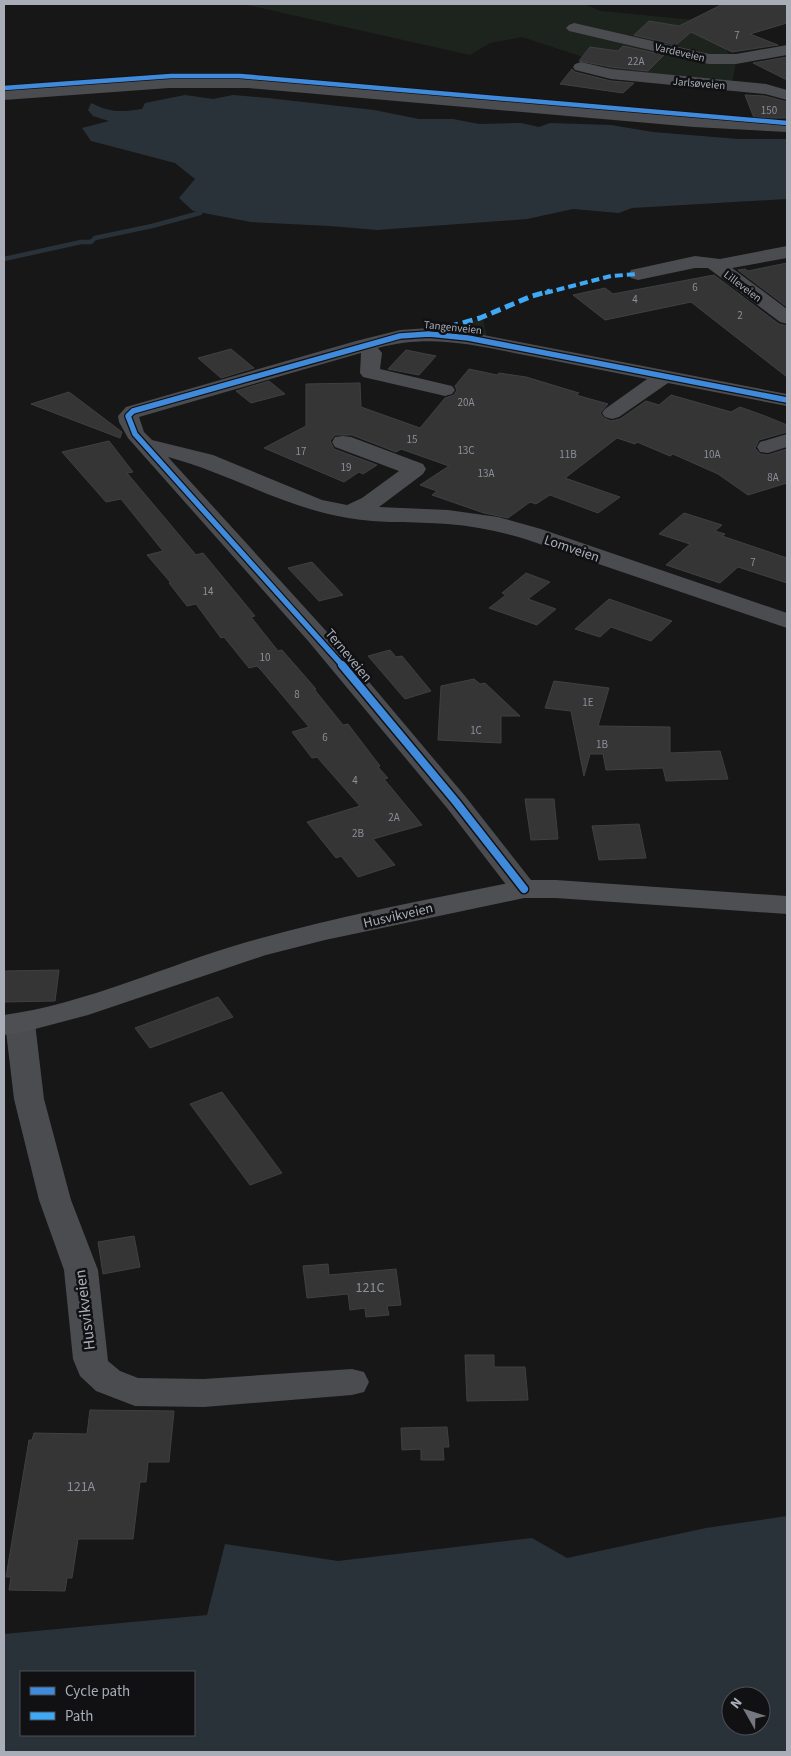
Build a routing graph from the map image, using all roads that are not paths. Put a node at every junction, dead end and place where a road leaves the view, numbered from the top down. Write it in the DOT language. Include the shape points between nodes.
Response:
graph roads {
  1 [pos="574,28"];
  2 [pos="787,50"];
  3 [pos="682,72"];
  4 [pos="766,89"];
  5 [pos="4,95"];
  6 [pos="787,95"];
  7 [pos="571,110"];
  8 [pos="787,128"];
  9 [pos="787,252"];
  10 [pos="718,265"];
  11 [pos="638,274"];
  12 [pos="787,318"];
  13 [pos="363,345"];
  14 [pos="664,376"];
  15 [pos="445,390"];
  16 [pos="787,400"];
  17 [pos="612,413"];
  18 [pos="787,440"];
  19 [pos="343,442"];
  20 [pos="145,445"];
  21 [pos="768,447"];
  22 [pos="349,512"];
  23 [pos="787,621"];
  24 [pos="524,890"];
  25 [pos="787,905"];
  26 [pos="12,1024"];
  27 [pos="352,1382"];
  1 -- 2 [label="street, Vardeveien" via="716,60"];
  3 -- 4 [label="street"];
  4 -- 6 [label="street, Jarlsøveien"];
  4 -- 7 [label="street, Jarlsøveien" via="611,74 582,67 587,80"];
  5 -- 7 [label="street" via="143,84 220,82"];
  7 -- 8 [label="street"];
  9 -- 10 [label="street"];
  10 -- 11 [label="street, Lilleveien" via="696,262"];
  10 -- 12 [label="street, Lilleveien"];
  13 -- 14 [label="street, Tangenveien" via="414,334 448,335"];
  13 -- 15 [label="street" via="372,353 370,373"];
  13 -- 20 [label="street, Tangenveien" via="133,411 128,422"];
  14 -- 16 [label="street, Tangenveien"];
  14 -- 17 [label="street"];
  18 -- 21 [label="street"];
  19 -- 22 [label="street" via="415,469 370,503"];
  20 -- 22 [label="street, Lomveien" via="205,460 316,505"];
  20 -- 24 [label="street, Terneveien" via="318,637 456,802"];
  22 -- 23 [label="street, Lomveien" via="490,522"];
  24 -- 25 [label="main road, Husvikveien" via="556,889"];
  24 -- 26 [label="main road, Husvikveien" via="324,931 256,949 78,1008"];
  26 -- 27 [label="street, Husvikveien" via="55,1200 81,1270 92,1367 108,1381 135,1392 204,1393"];
}
